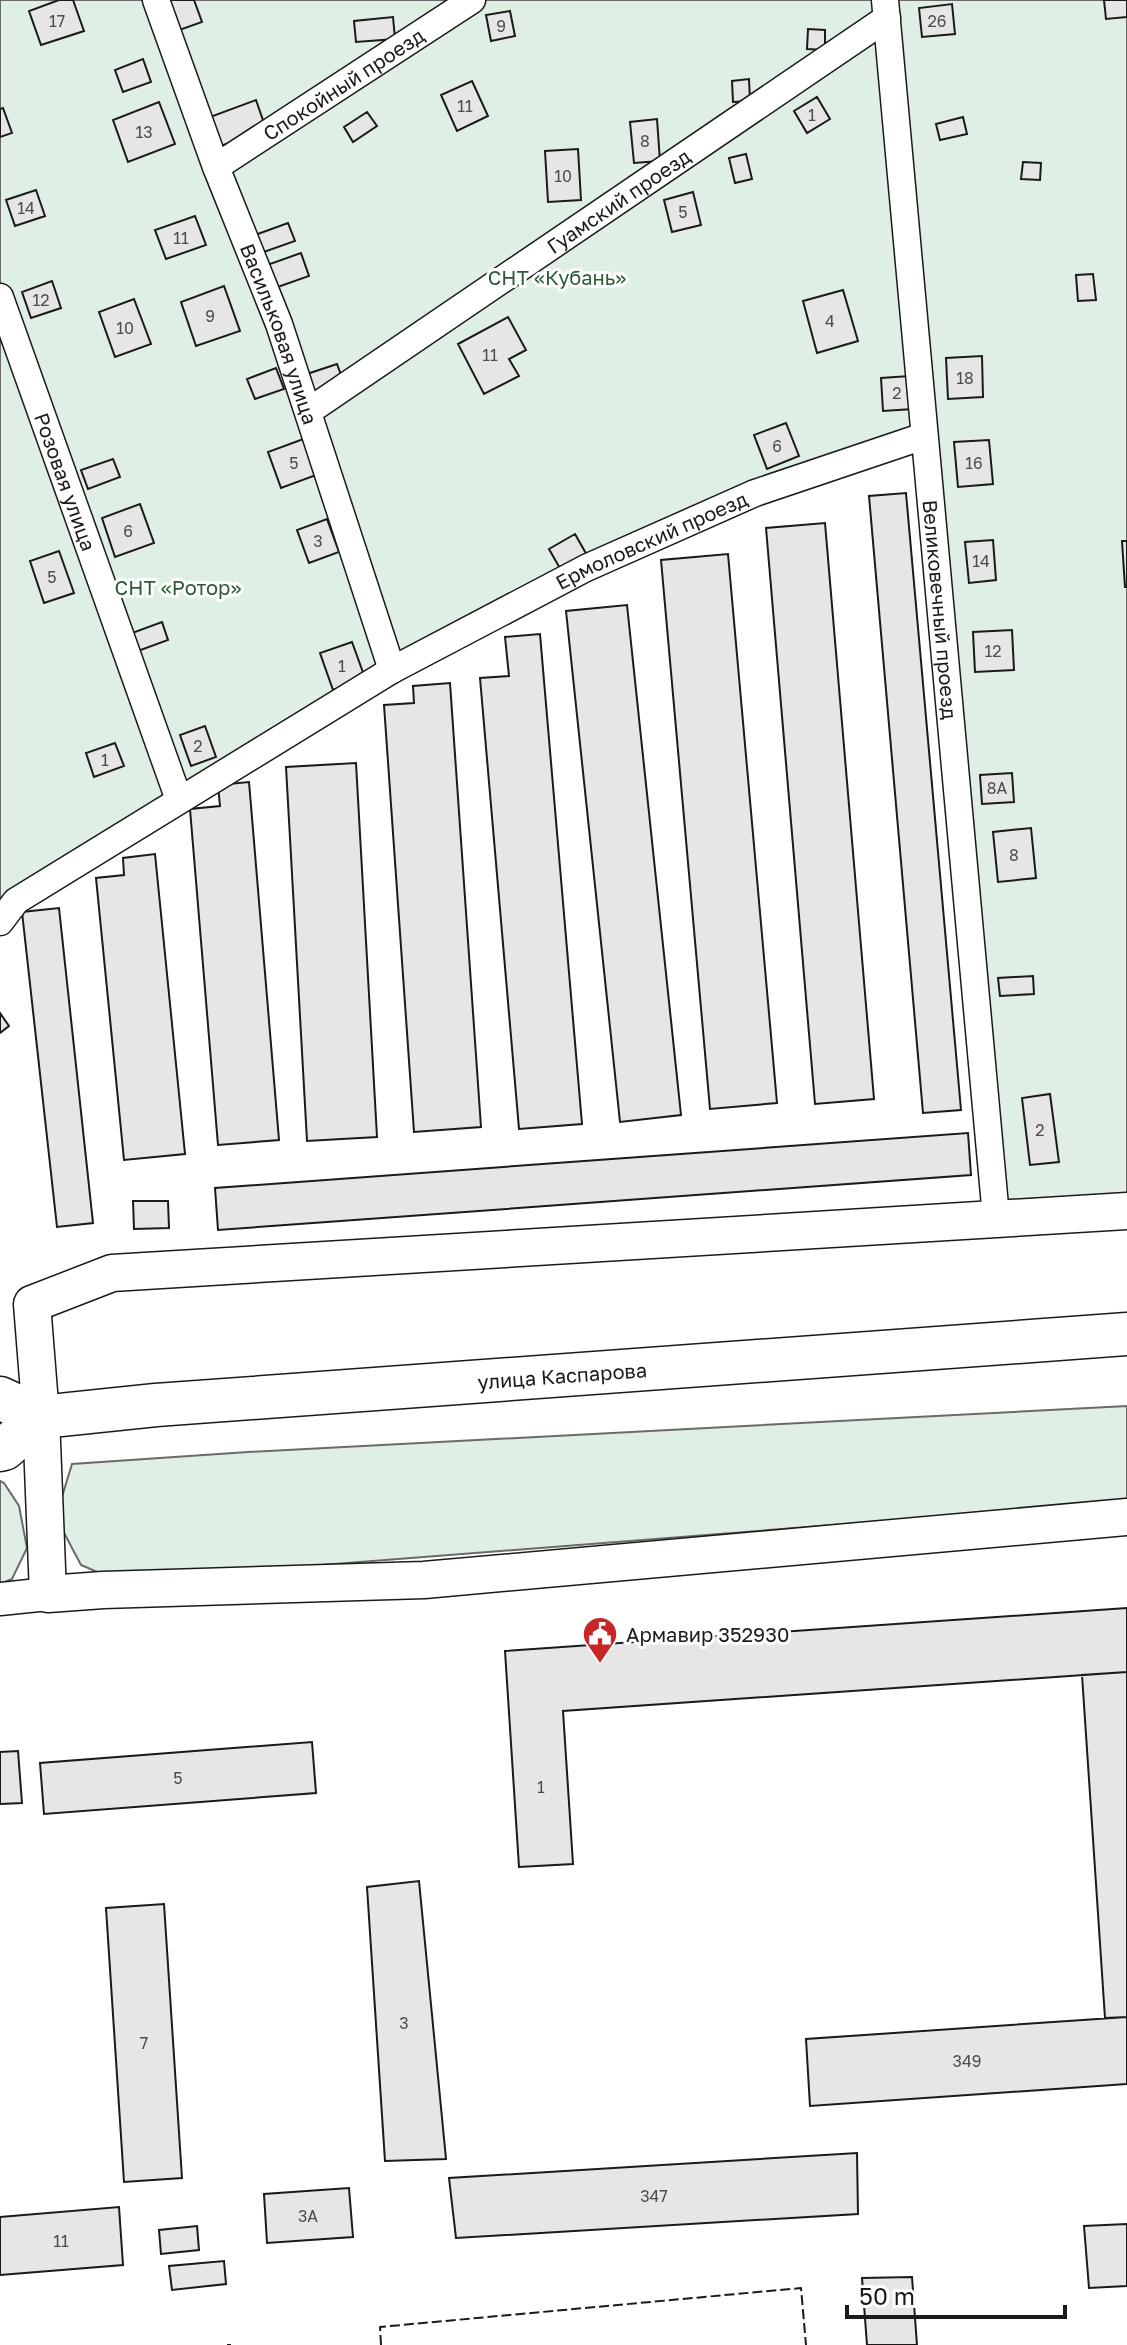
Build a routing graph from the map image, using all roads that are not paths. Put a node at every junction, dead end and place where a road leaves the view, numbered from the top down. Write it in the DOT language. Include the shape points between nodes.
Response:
graph roads {
  1 [pos="156,0"];
  2 [pos="472,0"];
  3 [pos="886,9"];
  4 [pos="216,167"];
  5 [pos="0,297"];
  6 [pos="309,411"];
  7 [pos="924,436"];
  8 [pos="392,670"];
  9 [pos="179,800"];
  10 [pos="0,922"];
  11 [pos="1127,1211"];
  12 [pos="996,1217"];
  13 [pos="1127,1334"];
  14 [pos="0,1398"];
  15 [pos="41,1417"];
  16 [pos="2,1450"];
  17 [pos="1127,1517"];
  18 [pos="48,1594"];
  19 [pos="0,1599"];
  1 -- 4 [label="street, Васильковая улица"];
  2 -- 4 [label="street, Спокойный проезд"];
  3 -- 6 [label="street, Гуамский проезд"];
  3 -- 7 [label="street, Великовечный проезд"];
  4 -- 6 [label="street, Васильковая улица"];
  5 -- 9 [label="street, Розовая улица"];
  6 -- 8 [label="street, Васильковая улица"];
  7 -- 8 [label="street, Ермоловский проезд" via="741,499 586,568"];
  7 -- 12 [label="street, Великовечный проезд"];
  8 -- 9 [label="street, Ермоловский проезд"];
  9 -- 10 [label="street, Ермоловский проезд" via="16,901"];
  11 -- 12 [label="main road"];
  12 -- 15 [label="main road" via="112,1273 32,1304"];
  13 -- 15 [label="main road, улица Каспарова"];
  14 -- 15 [label="main road"];
  15 -- 16 [label="main road"];
  15 -- 18 [label="main road"];
  17 -- 18 [label="main road" via="424,1580"];
  18 -- 19 [label="street"];
}
